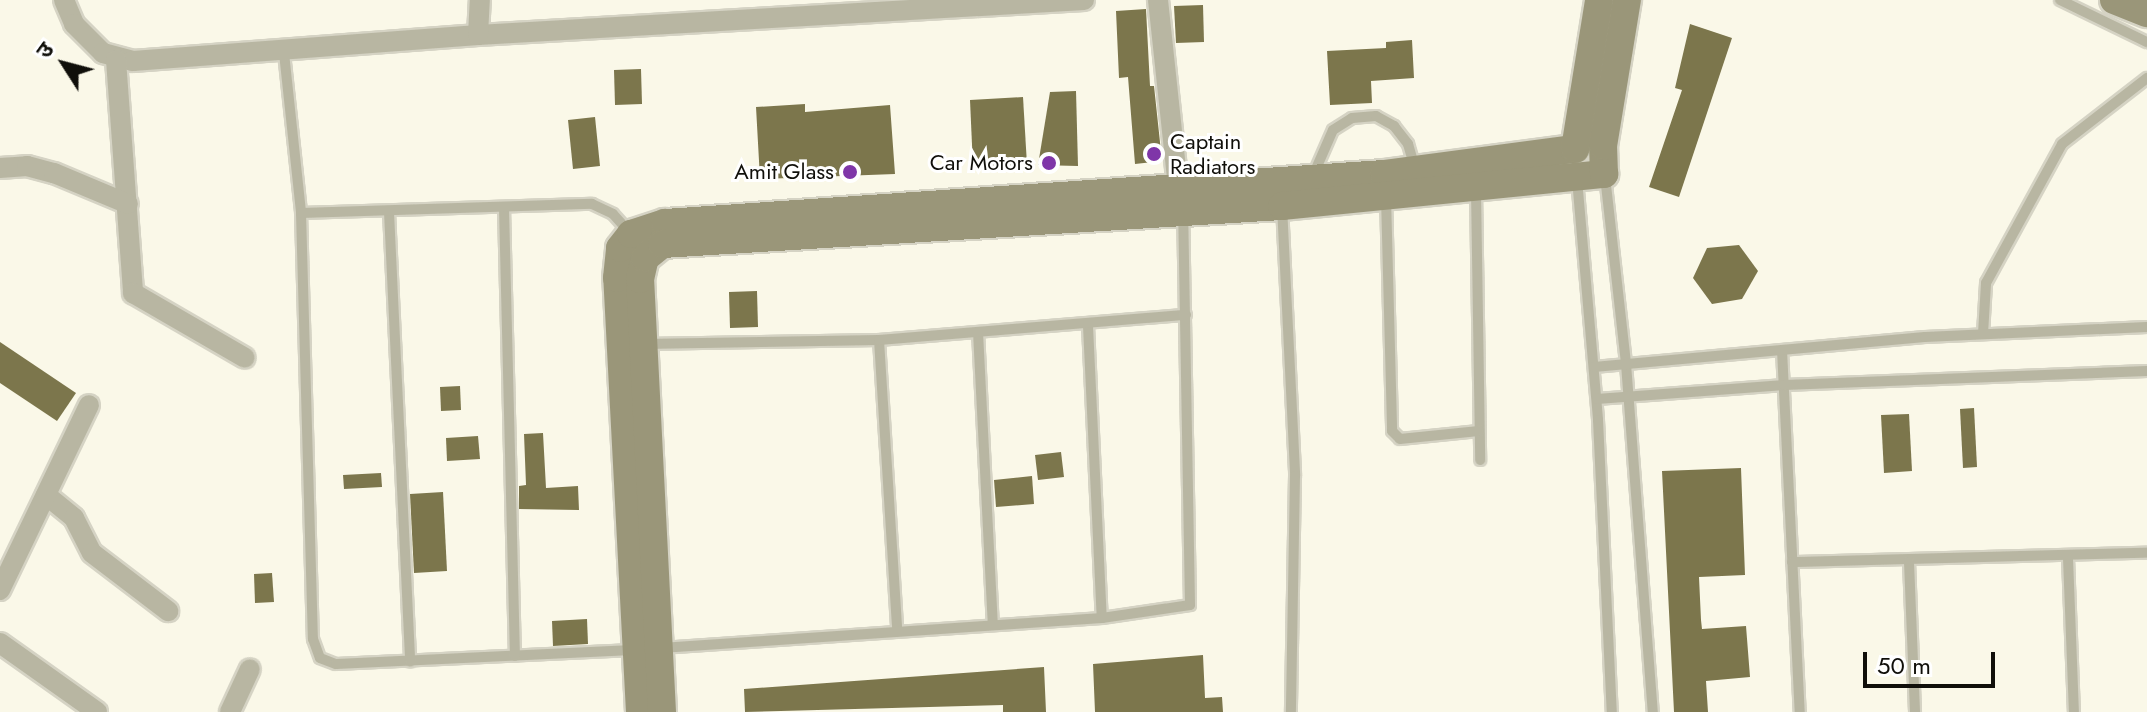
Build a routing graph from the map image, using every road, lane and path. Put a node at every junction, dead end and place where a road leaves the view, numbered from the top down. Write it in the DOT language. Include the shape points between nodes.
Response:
graph roads {
  1 [pos="64,0"];
  2 [pos="480,0"];
  3 [pos="1084,0"];
  4 [pos="1158,0"];
  5 [pos="1599,0"];
  6 [pos="1627,0"];
  7 [pos="2060,0"];
  8 [pos="2114,0"];
  9 [pos="2147,13"];
  10 [pos="478,35"];
  11 [pos="2147,42"];
  12 [pos="284,53"];
  13 [pos="116,60"];
  14 [pos="2147,78"];
  15 [pos="1604,160"];
  16 [pos="1576,163"];
  17 [pos="0,168"];
  18 [pos="1415,170"];
  19 [pos="1311,180"];
  20 [pos="1385,186"];
  21 [pos="1476,191"];
  22 [pos="1282,194"];
  23 [pos="1179,200"];
  24 [pos="128,204"];
  25 [pos="504,208"];
  26 [pos="389,212"];
  27 [pos="301,213"];
  28 [pos="638,246"];
  29 [pos="1186,315"];
  30 [pos="1088,326"];
  31 [pos="2147,327"];
  32 [pos="978,332"];
  33 [pos="1983,334"];
  34 [pos="879,340"];
  35 [pos="641,344"];
  36 [pos="1782,350"];
  37 [pos="245,358"];
  38 [pos="1626,364"];
  39 [pos="1594,367"];
  40 [pos="2147,371"];
  41 [pos="1784,385"];
  42 [pos="1629,396"];
  43 [pos="1597,399"];
  44 [pos="89,405"];
  45 [pos="1479,431"];
  46 [pos="1480,460"];
  47 [pos="46,495"];
  48 [pos="2147,553"];
  49 [pos="2068,558"];
  50 [pos="1792,562"];
  51 [pos="1909,562"];
  52 [pos="0,590"];
  53 [pos="168,611"];
  54 [pos="1102,618"];
  55 [pos="993,624"];
  56 [pos="897,630"];
  57 [pos="0,643"];
  58 [pos="648,649"];
  59 [pos="515,656"];
  60 [pos="410,662"];
  61 [pos="250,669"];
  62 [pos="97,712"];
  63 [pos="230,712"];
  64 [pos="640,712"];
  65 [pos="662,712"];
  66 [pos="1291,712"];
  67 [pos="1612,712"];
  68 [pos="1653,712"];
  69 [pos="1800,712"];
  70 [pos="1915,712"];
  71 [pos="2074,712"];
  1 -- 13 [label="street" via="74,24"];
  2 -- 10 [label="street"];
  3 -- 10 [label="street"];
  4 -- 23 [label="street"];
  5 -- 16 [label="main road"];
  6 -- 15 [label="main road"];
  7 -- 11 [label="lane"];
  8 -- 9 [label="main road"];
  10 -- 12 [label="street"];
  12 -- 13 [label="street"];
  12 -- 27 [label="lane"];
  13 -- 24 [label="street"];
  14 -- 33 [label="lane" via="2062,144 1986,283"];
  15 -- 16 [label="main road"];
  15 -- 38 [label="lane"];
  16 -- 18 [label="main road"];
  16 -- 21 [label="main road"];
  16 -- 39 [label="lane"];
  17 -- 24 [label="street" via="27,166 54,173"];
  18 -- 19 [label="lane" via="1408,144 1394,126 1376,116 1352,118 1333,130 1318,154"];
  18 -- 20 [label="main road"];
  19 -- 20 [label="main road"];
  19 -- 22 [label="main road"];
  20 -- 21 [label="main road"];
  20 -- 22 [label="main road"];
  20 -- 45 [label="lane" via="1392,431 1400,439"];
  21 -- 45 [label="lane"];
  22 -- 23 [label="main road"];
  22 -- 66 [label="lane" via="1295,476"];
  23 -- 28 [label="main road" via="665,223"];
  23 -- 29 [label="lane"];
  24 -- 37 [label="street" via="133,293"];
  25 -- 26 [label="lane"];
  25 -- 28 [label="lane" via="592,204 613,214"];
  25 -- 59 [label="lane"];
  26 -- 27 [label="lane"];
  26 -- 60 [label="lane"];
  27 -- 60 [label="lane" via="316,649 326,663"];
  28 -- 35 [label="main road"];
  28 -- 58 [label="main road" via="620,248 617,278"];
  29 -- 30 [label="lane"];
  29 -- 54 [label="lane" via="1192,599 1183,608"];
  30 -- 32 [label="lane"];
  30 -- 54 [label="lane"];
  31 -- 33 [label="lane"];
  32 -- 34 [label="lane"];
  32 -- 55 [label="lane"];
  33 -- 36 [label="lane"];
  34 -- 35 [label="lane"];
  34 -- 56 [label="lane"];
  35 -- 58 [label="main road"];
  36 -- 38 [label="lane"];
  36 -- 41 [label="lane"];
  38 -- 39 [label="lane"];
  38 -- 42 [label="lane"];
  39 -- 43 [label="lane"];
  40 -- 41 [label="lane"];
  41 -- 42 [label="lane"];
  41 -- 50 [label="lane"];
  42 -- 43 [label="lane"];
  42 -- 68 [label="lane"];
  43 -- 67 [label="lane"];
  44 -- 47 [label="street"];
  45 -- 46 [label="lane"];
  47 -- 52 [label="street"];
  47 -- 53 [label="street" via="74,518 92,553"];
  48 -- 49 [label="lane"];
  49 -- 51 [label="lane"];
  49 -- 71 [label="lane"];
  50 -- 51 [label="lane"];
  50 -- 69 [label="lane"];
  51 -- 70 [label="lane"];
  54 -- 55 [label="lane"];
  55 -- 56 [label="lane"];
  56 -- 58 [label="lane"];
  57 -- 62 [label="street"];
  58 -- 59 [label="lane"];
  58 -- 64 [label="main road"];
  58 -- 65 [label="main road"];
  59 -- 60 [label="lane"];
  61 -- 63 [label="street"];
}
